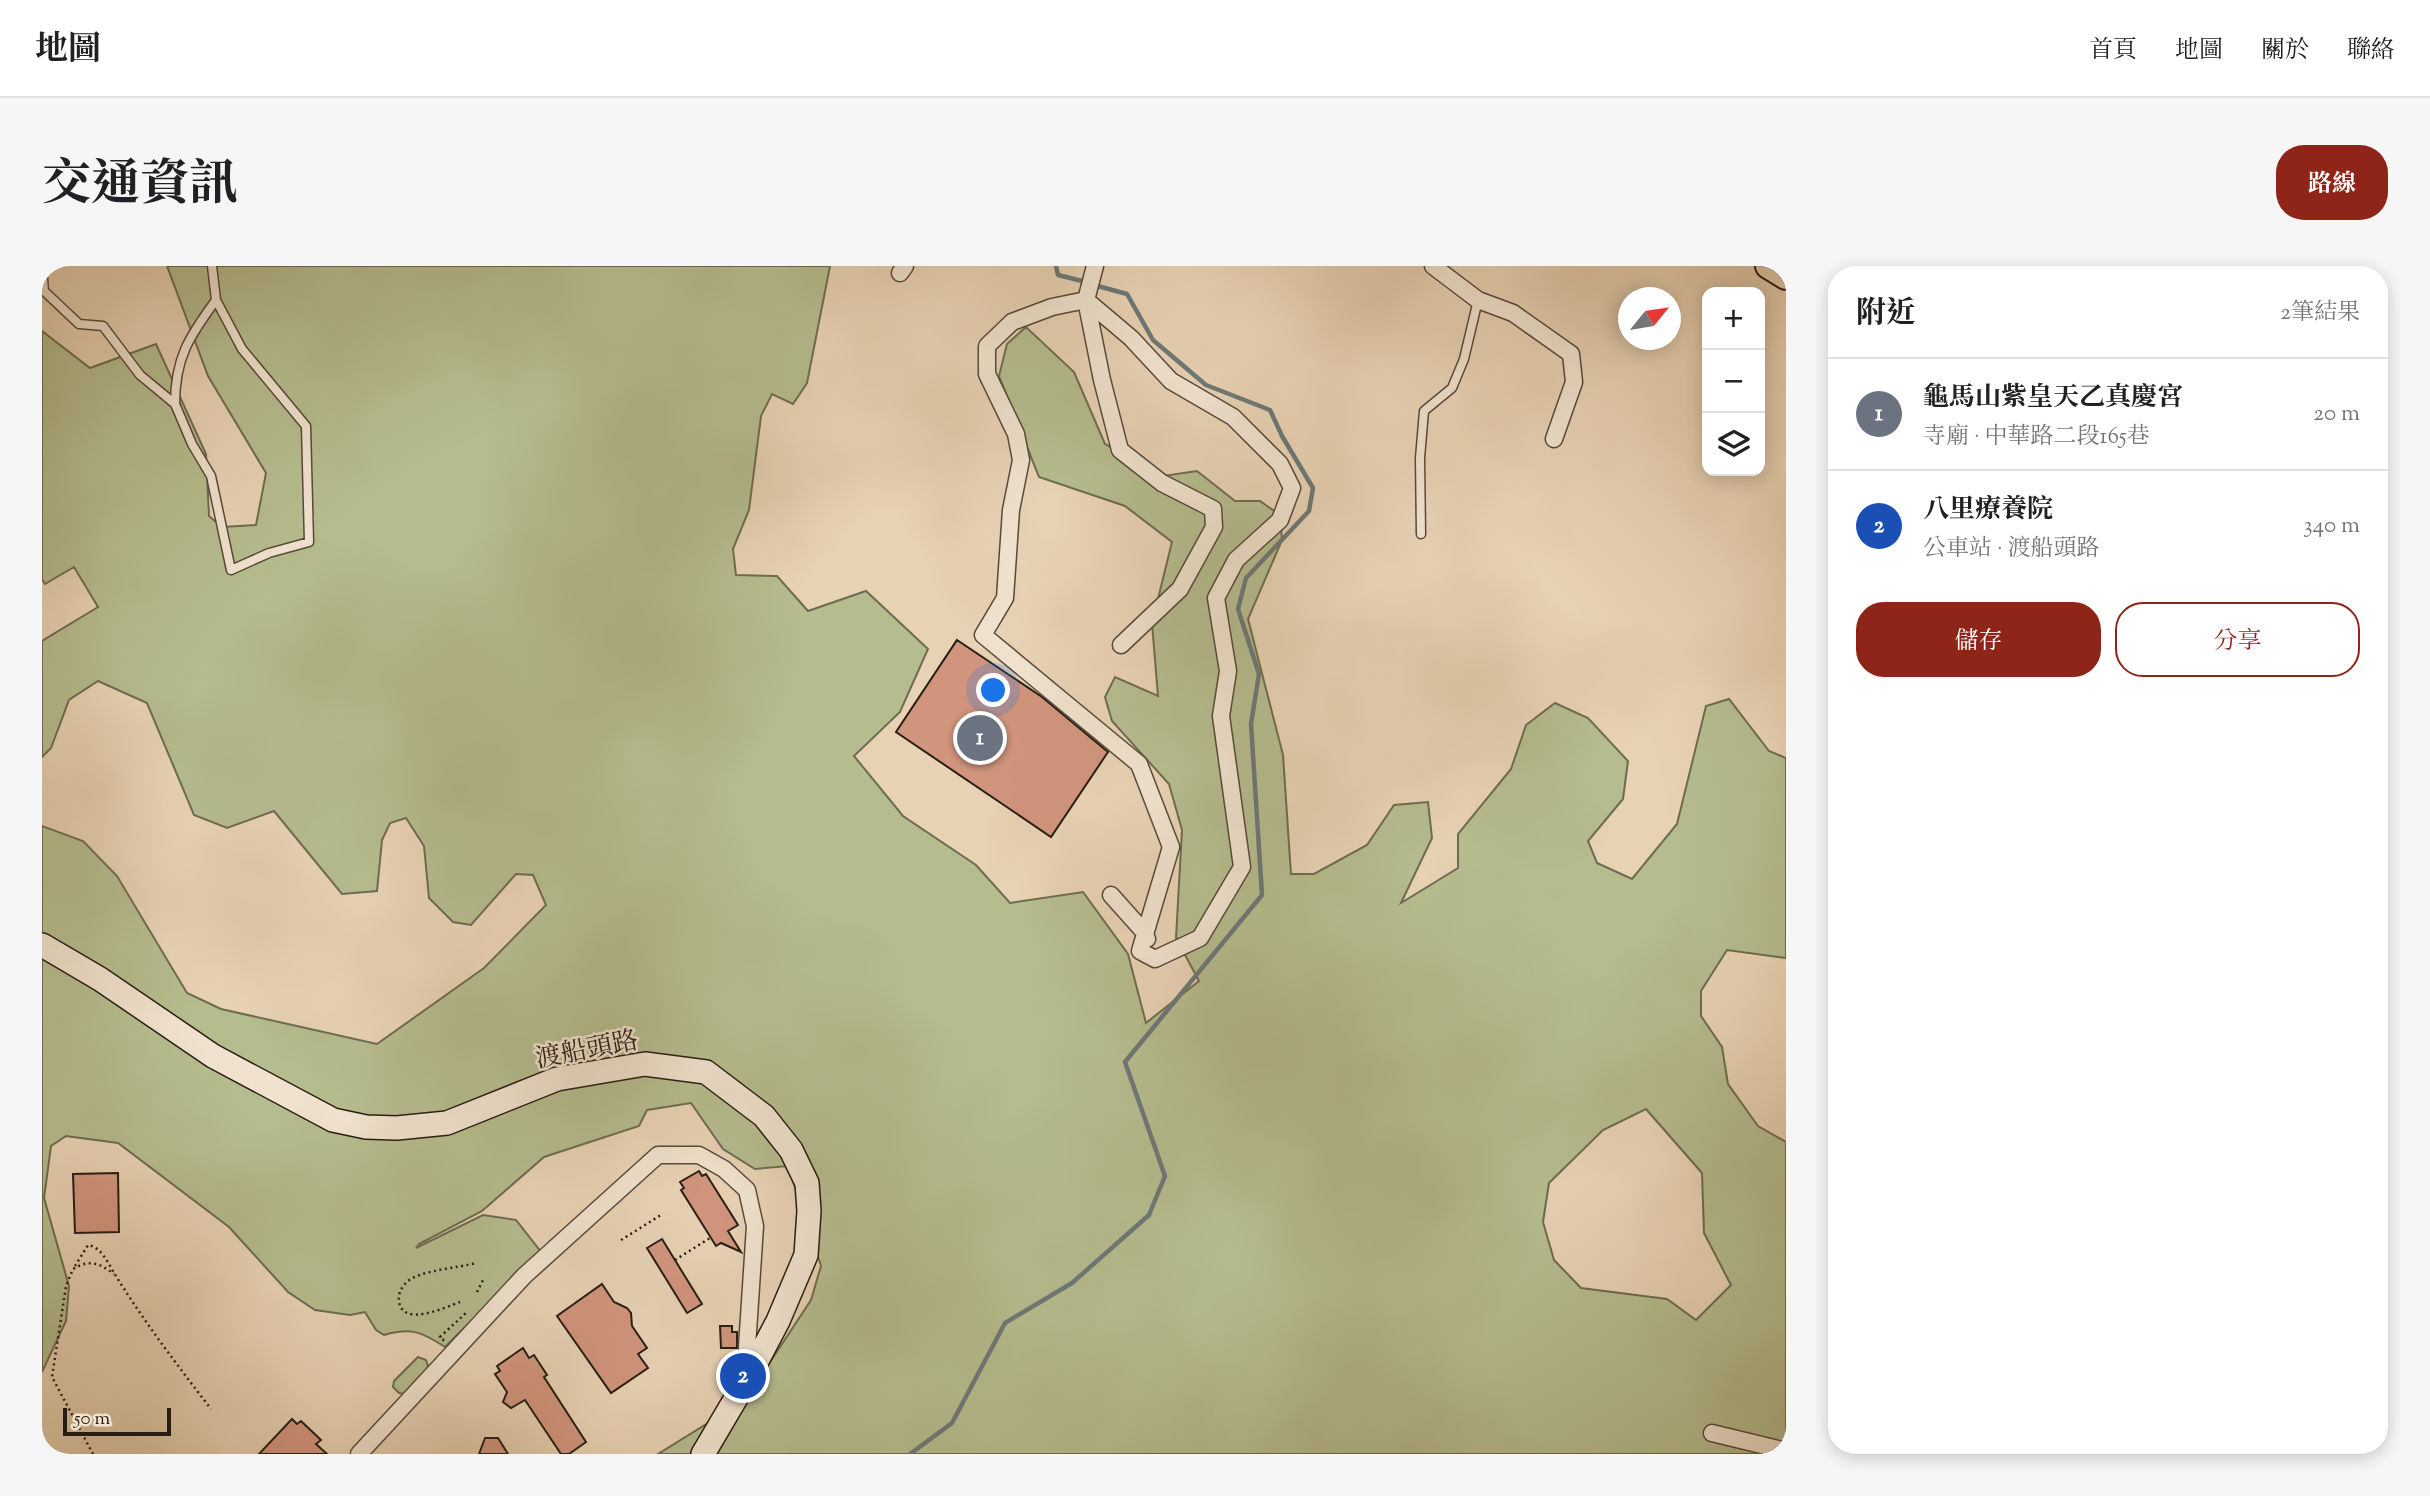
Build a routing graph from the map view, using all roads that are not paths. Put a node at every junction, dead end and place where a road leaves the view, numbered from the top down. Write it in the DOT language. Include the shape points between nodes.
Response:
graph roads {
  1 [pos="42,266"];
  2 [pos="212,266"];
  3 [pos="1433,266"];
  4 [pos="1768,266"];
  5 [pos="1094,270"];
  6 [pos="1786,277"];
  7 [pos="1087,297"];
  8 [pos="216,300"];
  9 [pos="1478,300"];
  10 [pos="175,404"];
  11 [pos="1554,439"];
  12 [pos="1421,534"];
  13 [pos="1121,645"];
  14 [pos="1111,895"];
  15 [pos="1145,933"];
  16 [pos="42,945"];
  17 [pos="749,1376"];
  18 [pos="1712,1433"];
  19 [pos="1786,1451"];
  20 [pos="359,1454"];
  21 [pos="703,1454"];
  1 -- 10 [label="lane" via="44,291 79,324 103,326 140,375"];
  2 -- 8 [label="lane"];
  3 -- 9 [label="street"];
  4 -- 6 [label="main road"];
  5 -- 7 [label="street"];
  7 -- 13 [label="street" via="1120,450 1162,483 1213,509 1214,527 1180,589"];
  7 -- 15 [label="street" via="1012,321 987,346 987,374 1016,434 1021,460 1005,598 983,635 1139,764 1171,846"];
  7 -- 15 [label="street" via="1171,381 1233,417 1280,464 1292,488 1280,520 1236,560 1216,598 1228,671 1221,716 1242,867 1200,938 1154,959 1140,951"];
  8 -- 10 [label="lane" via="189,337 175,377"];
  8 -- 10 [label="lane" via="242,349 306,426 309,542 231,570 211,476"];
  9 -- 11 [label="street" via="1513,313 1571,354 1574,382"];
  9 -- 12 [label="lane" via="1452,388 1424,411"];
  14 -- 15 [label="street"];
  16 -- 17 [label="street, 渡船頭路" via="213,1056 333,1120 366,1127 447,1123 557,1079 645,1064 706,1072 764,1116 791,1150 807,1183 806,1255"];
  17 -- 20 [label="street" via="755,1226 747,1190 699,1155 658,1155 524,1276"];
  17 -- 21 [label="street, 渡船頭路"];
  18 -- 19 [label="street"];
}
